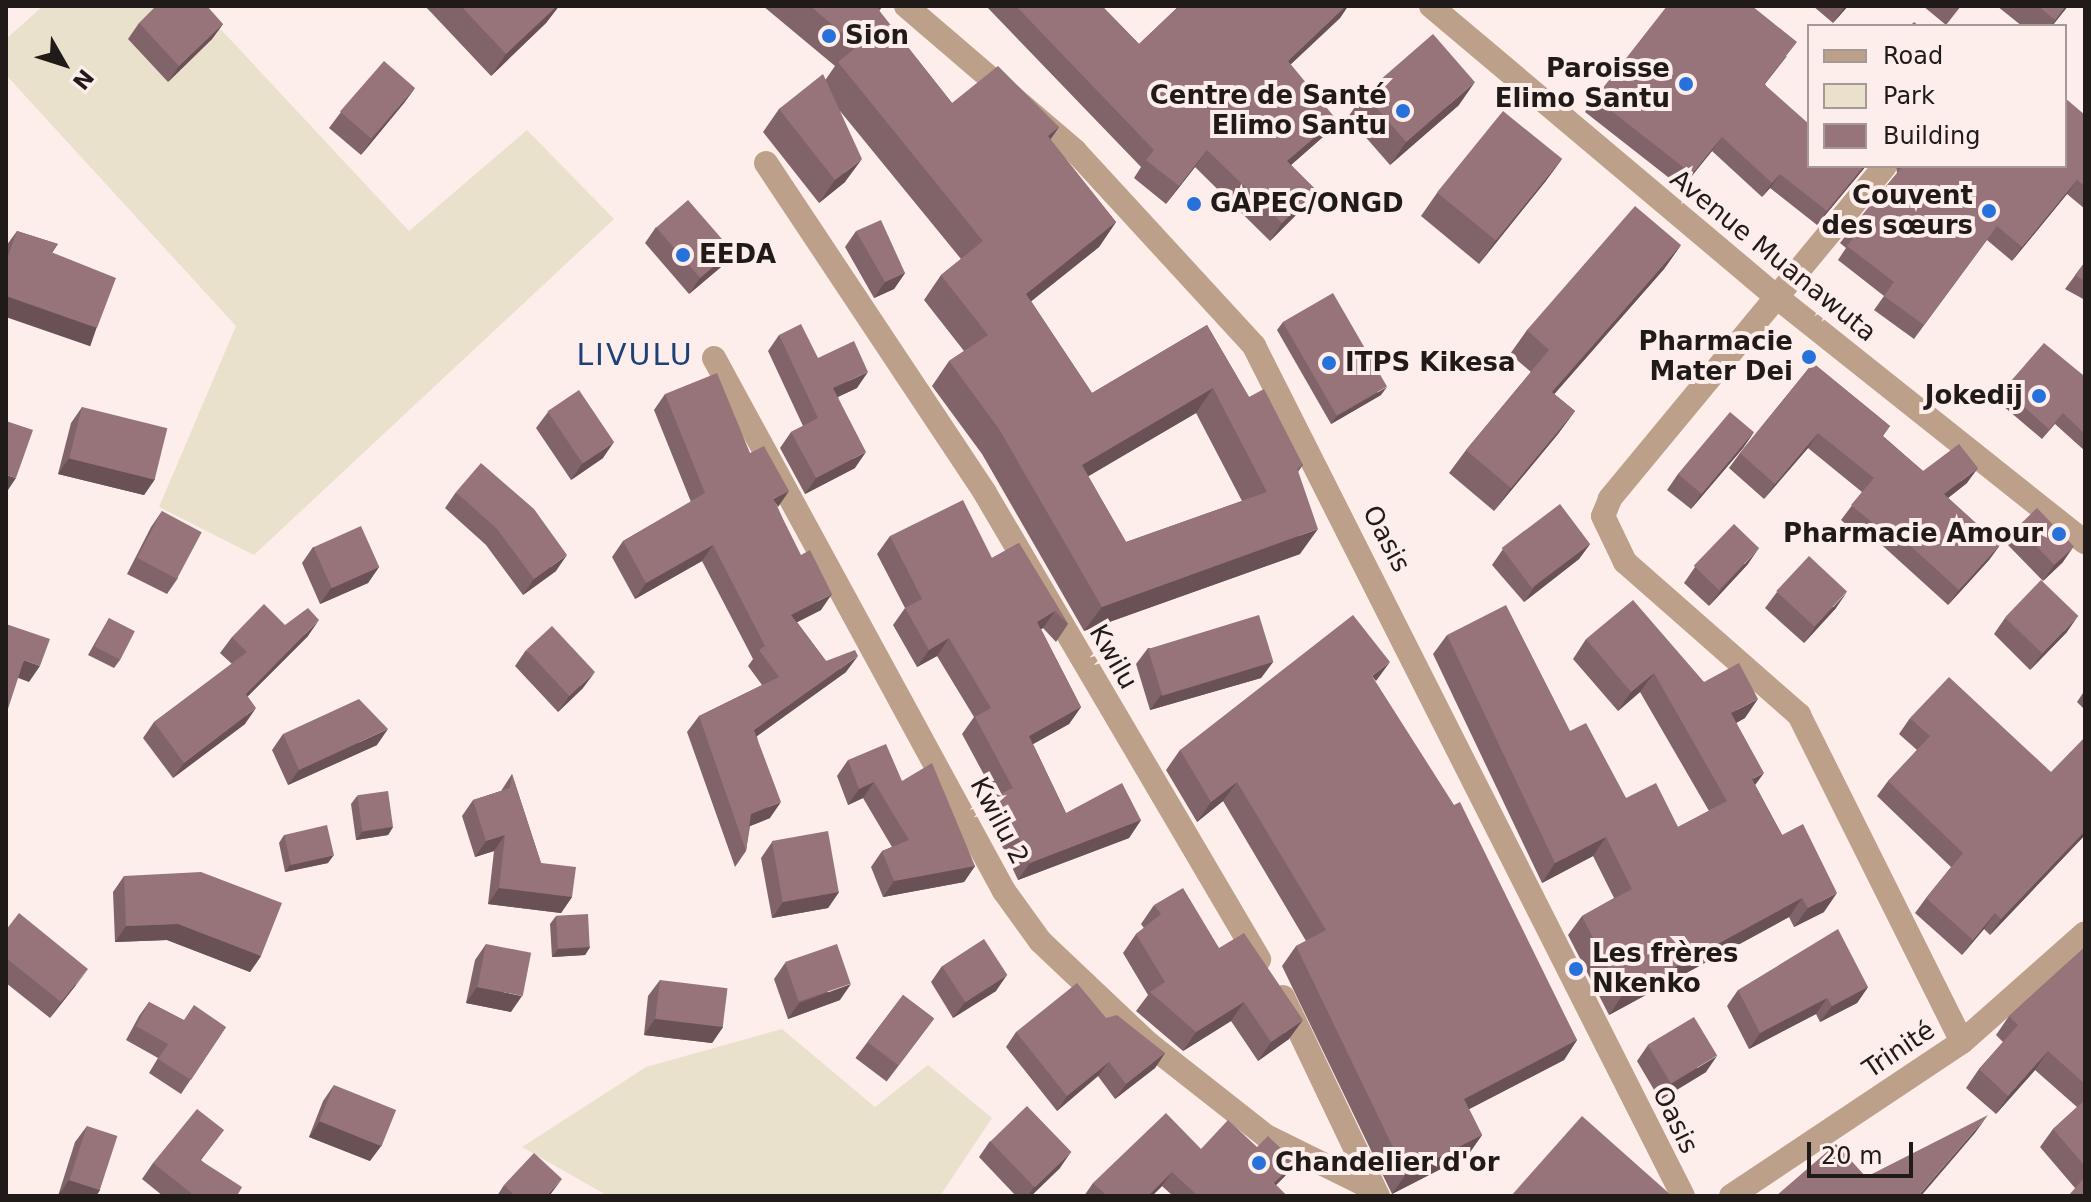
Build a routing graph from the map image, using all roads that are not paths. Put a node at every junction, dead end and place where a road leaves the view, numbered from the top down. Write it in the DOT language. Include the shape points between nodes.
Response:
graph roads {
  1 [pos="906,6"];
  2 [pos="1431,6"];
  3 [pos="766,163"];
  4 [pos="1883,168"];
  5 [pos="1774,295"];
  6 [pos="714,358"];
  7 [pos="2085,542"];
  8 [pos="2085,933"];
  9 [pos="1962,1042"];
  10 [pos="1375,1192"];
  11 [pos="1683,1196"];
  12 [pos="1731,1196"];
  1 -- 11 [label="street, Oasis" via="1075,151 1254,346"];
  2 -- 5 [label="street, Avenue Muanawuta"];
  3 -- 10 [label="street, Kwilu" via="985,493 1298,1022"];
  4 -- 5 [label="street"];
  5 -- 7 [label="street, Avenue Muanawuta"];
  5 -- 9 [label="street" via="1610,499 1603,516 1625,562 1799,715"];
  6 -- 10 [label="street, Kwilu 2" via="1004,891 1040,941 1149,1044 1266,1136"];
  8 -- 9 [label="street, Trinité"];
  9 -- 12 [label="street, Trinité"];
}
